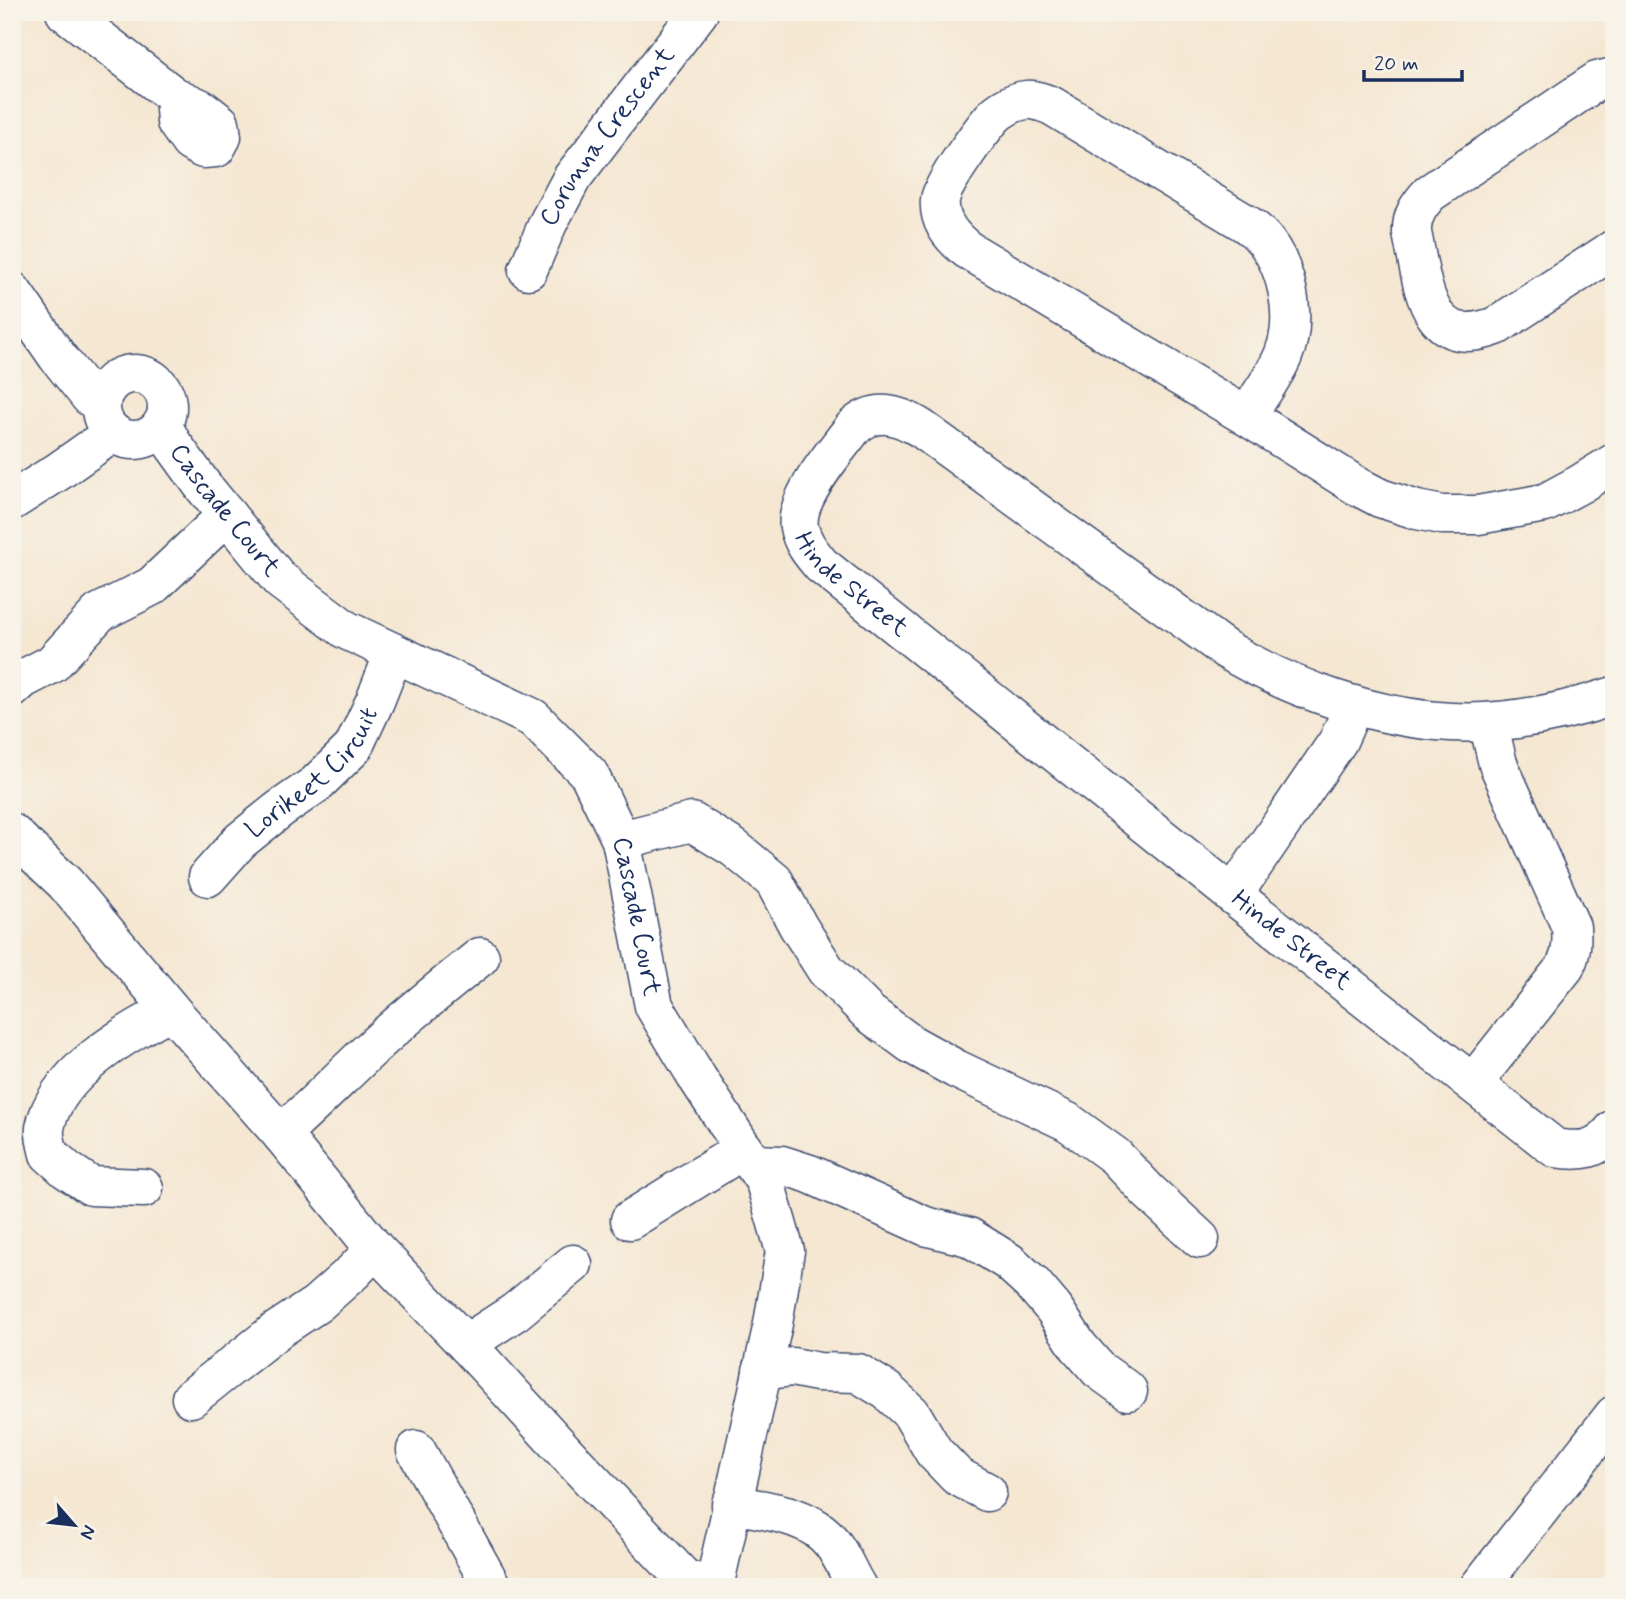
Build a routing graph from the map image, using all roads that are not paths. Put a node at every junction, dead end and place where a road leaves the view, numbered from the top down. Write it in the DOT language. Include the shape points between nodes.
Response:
graph roads {
  1 [pos="65,12"];
  2 [pos="699,12"];
  3 [pos="1614,77"];
  4 [pos="174,96"];
  5 [pos="1614,249"];
  6 [pos="528,270"];
  7 [pos="12,291"];
  8 [pos="107,416"];
  9 [pos="1246,416"];
  10 [pos="162,424"];
  11 [pos="1614,463"];
  12 [pos="12,501"];
  13 [pos="227,515"];
  14 [pos="394,653"];
  15 [pos="12,689"];
  16 [pos="1614,696"];
  17 [pos="1354,705"];
  18 [pos="1488,722"];
  19 [pos="12,833"];
  20 [pos="621,840"];
  21 [pos="208,877"];
  22 [pos="1233,895"];
  23 [pos="480,957"];
  24 [pos="171,1010"];
  25 [pos="1473,1083"];
  26 [pos="1614,1129"];
  27 [pos="281,1135"];
  28 [pos="748,1157"];
  29 [pos="145,1188"];
  30 [pos="630,1220"];
  31 [pos="1200,1239"];
  32 [pos="375,1249"];
  33 [pos="573,1264"];
  34 [pos="466,1344"];
  35 [pos="762,1371"];
  36 [pos="1128,1391"];
  37 [pos="191,1398"];
  38 [pos="1614,1415"];
  39 [pos="416,1450"];
  40 [pos="986,1492"];
  41 [pos="731,1504"];
  42 [pos="492,1587"];
  43 [pos="708,1587"];
  44 [pos="714,1587"];
  45 [pos="857,1587"];
  46 [pos="1479,1587"];
  1 -- 4 [label="street"];
  2 -- 6 [label="street, Corunna Crescent" via="572,178"];
  3 -- 5 [label="street" via="1598,81 1430,193 1415,212 1412,233 1431,311 1449,327 1470,333 1496,326"];
  7 -- 8 [label="street" via="57,356"];
  8 -- 10 [label="street" via="126,439 143,439"];
  8 -- 10 [label="street" via="103,393 113,380 133,373 149,377 164,393 167,403"];
  8 -- 12 [label="street" via="59,471"];
  9 -- 9 [label="street" via="954,239 940,213 940,197 994,116 1026,100 1052,106 1258,233 1287,284 1289,330 1284,353"];
  9 -- 11 [label="street" via="1380,498 1442,515 1478,515 1545,503"];
  10 -- 13 [label="street, Cascade Court"];
  13 -- 14 [label="street, Cascade Court" via="280,580 346,630"];
  13 -- 15 [label="street" via="152,586 99,613 52,664"];
  14 -- 20 [label="street, Cascade Court" via="533,718 589,774"];
  14 -- 21 [label="street, Lorikeet Circuit" via="353,748 316,784 240,841"];
  16 -- 18 [label="street, Hinde Street" via="1541,715"];
  17 -- 18 [label="street, Hinde Street" via="1418,718"];
  17 -- 22 [label="street" via="1338,741"];
  17 -- 22 [label="street, Hinde Street" via="1294,685 1225,649 901,418 879,415 861,420 807,490 798,526 806,547 821,565"];
  18 -- 25 [label="street" via="1498,764 1571,927 1573,946 1565,967"];
  19 -- 24 [label="street" via="65,883"];
  20 -- 28 [label="street, Cascade Court" via="654,1006"];
  20 -- 31 [label="street" via="692,822 734,848 774,881 826,970 869,1013 911,1044 1068,1122 1115,1156"];
  22 -- 25 [label="street, Hinde Street"];
  23 -- 27 [label="street" via="391,1031"];
  24 -- 27 [label="street"];
  24 -- 29 [label="street" via="133,1029 82,1069 57,1095 45,1129 49,1154 91,1186"];
  25 -- 26 [label="street, Hinde Street" via="1555,1147 1583,1150 1598,1145"];
  27 -- 32 [label="street"];
  28 -- 30 [label="street"];
  28 -- 35 [label="street, Cascade Court" via="765,1182 785,1251"];
  28 -- 36 [label="street" via="810,1174 925,1226 969,1237 1032,1283 1099,1370"];
  32 -- 34 [label="street"];
  32 -- 37 [label="street" via="317,1304"];
  33 -- 34 [label="street" via="515,1312"];
  34 -- 43 [label="street" via="684,1578"];
  35 -- 40 [label="street" via="792,1367 858,1373 911,1413 934,1452 957,1476"];
  35 -- 41 [label="street, Cascade Court"];
  38 -- 46 [label="street"];
  39 -- 42 [label="street"];
  41 -- 44 [label="street, Cascade Court"];
  41 -- 45 [label="street" via="785,1515 817,1529 831,1541"];
}
